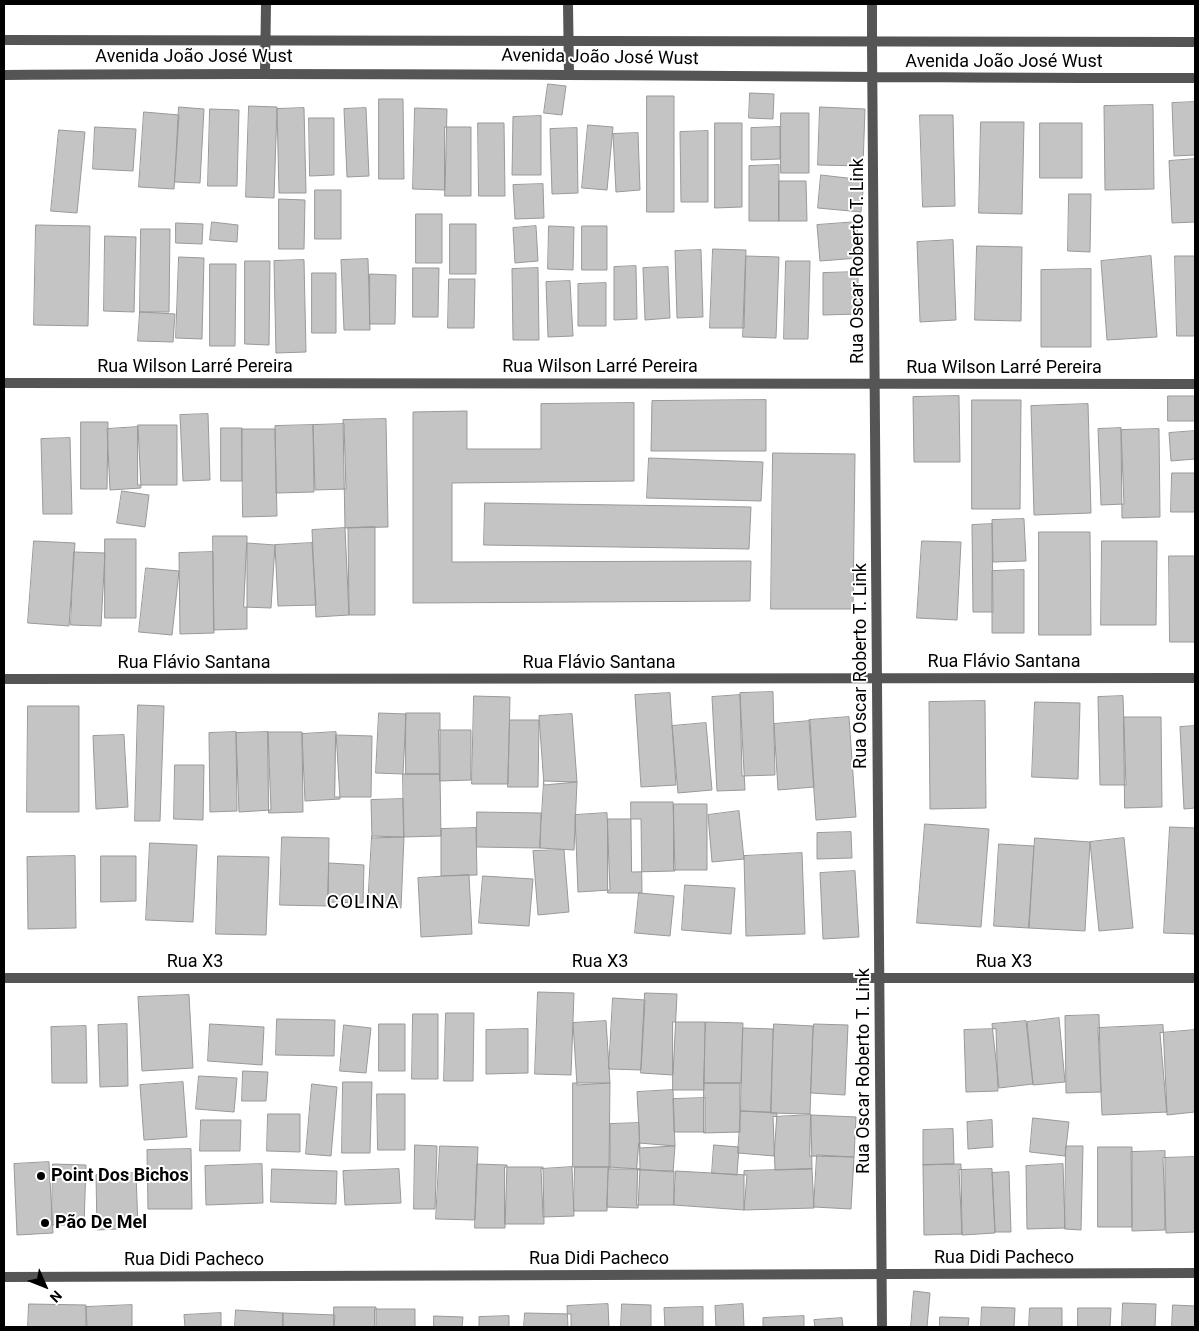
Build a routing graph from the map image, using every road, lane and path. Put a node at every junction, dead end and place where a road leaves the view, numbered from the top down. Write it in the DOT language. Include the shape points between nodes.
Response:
graph roads {
  1 [pos="266,4"];
  2 [pos="568,4"];
  3 [pos="872,4"];
  4 [pos="4,40"];
  5 [pos="266,41"];
  6 [pos="568,41"];
  7 [pos="872,42"];
  8 [pos="1195,42"];
  9 [pos="265,72"];
  10 [pos="569,74"];
  11 [pos="4,75"];
  12 [pos="873,78"];
  13 [pos="1195,78"];
  14 [pos="4,383"];
  15 [pos="875,384"];
  16 [pos="1195,384"];
  17 [pos="1195,678"];
  18 [pos="4,679"];
  19 [pos="877,679"];
  20 [pos="4,978"];
  21 [pos="880,978"];
  22 [pos="1195,978"];
  23 [pos="1195,1273"];
  24 [pos="882,1275"];
  25 [pos="4,1277"];
  26 [pos="882,1327"];
  1 -- 5 [label="street"];
  2 -- 6 [label="street"];
  3 -- 7 [label="street, Rua Oscar Roberto T. Link"];
  4 -- 5 [label="street, Avenida João José Wust"];
  5 -- 6 [label="street, Avenida João José Wust"];
  5 -- 9 [label="street"];
  6 -- 7 [label="street, Avenida João José Wust"];
  6 -- 10 [label="street"];
  7 -- 8 [label="street, Avenida João José Wust"];
  7 -- 12 [label="street, Rua Oscar Roberto T. Link"];
  9 -- 10 [label="street, Avenida João José Wust"];
  9 -- 11 [label="street, Avenida João José Wust"];
  10 -- 12 [label="street, Avenida João José Wust"];
  12 -- 13 [label="street, Avenida João José Wust"];
  12 -- 15 [label="street, Rua Oscar Roberto T. Link"];
  14 -- 15 [label="street, Rua Wilson Larré Pereira"];
  15 -- 16 [label="street, Rua Wilson Larré Pereira"];
  15 -- 19 [label="street, Rua Oscar Roberto T. Link"];
  17 -- 19 [label="street, Rua Flávio Santana"];
  18 -- 19 [label="street, Rua Flávio Santana"];
  19 -- 21 [label="street, Rua Oscar Roberto T. Link"];
  20 -- 21 [label="street, Rua X3"];
  21 -- 22 [label="street, Rua X3"];
  21 -- 24 [label="street, Rua Oscar Roberto T. Link"];
  23 -- 24 [label="street, Rua Didi Pacheco"];
  24 -- 25 [label="street, Rua Didi Pacheco"];
  24 -- 26 [label="street, Rua Oscar Roberto T. Link"];
}
